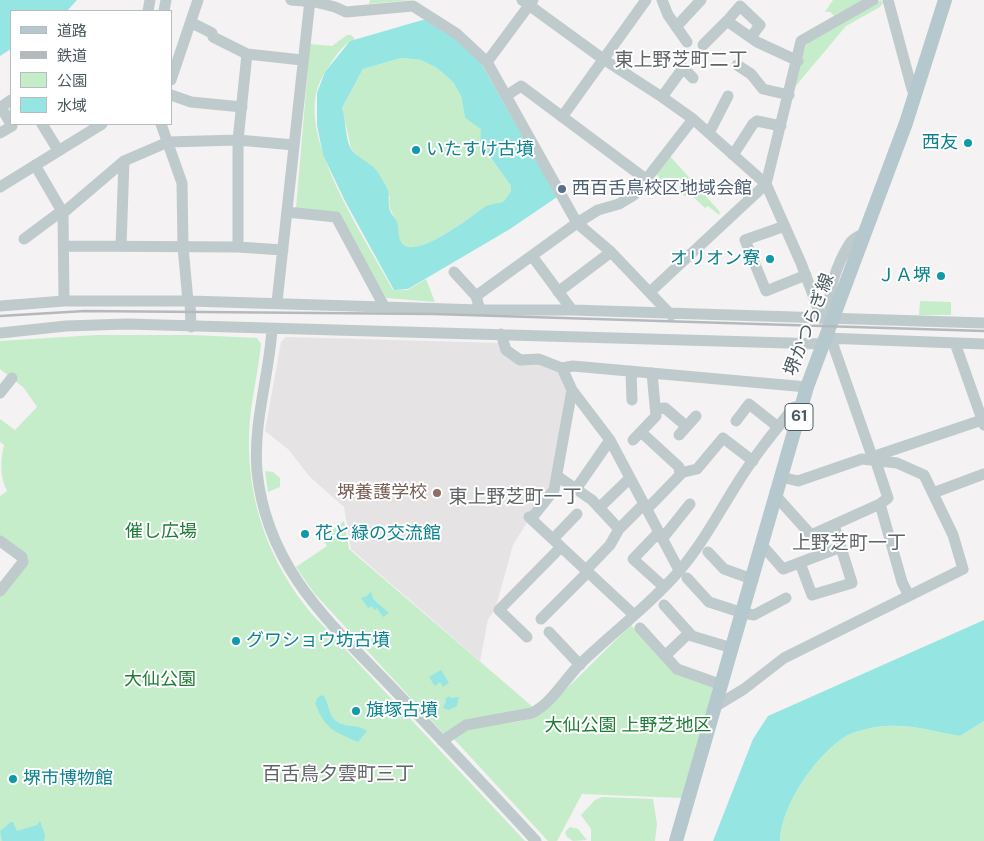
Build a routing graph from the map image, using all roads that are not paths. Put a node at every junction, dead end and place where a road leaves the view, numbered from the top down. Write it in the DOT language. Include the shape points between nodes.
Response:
graph roads {
  1 [pos="198,0"];
  2 [pos="291,0"];
  3 [pos="646,0"];
  4 [pos="701,0"];
  5 [pos="873,0"];
  6 [pos="888,0"];
  7 [pos="944,0"];
  8 [pos="310,1"];
  9 [pos="663,1"];
  10 [pos="528,2"];
  11 [pos="415,3"];
  12 [pos="727,20"];
  13 [pos="192,22"];
  14 [pos="676,27"];
  15 [pos="751,37"];
  16 [pos="687,42"];
  17 [pos="704,45"];
  18 [pos="248,54"];
  19 [pos="302,60"];
  20 [pos="603,60"];
  21 [pos="798,61"];
  22 [pos="486,62"];
  23 [pos="737,65"];
  24 [pos="172,77"];
  25 [pos="693,78"];
  26 [pos="916,94"];
  27 [pos="172,95"];
  28 [pos="789,95"];
  29 [pos="506,96"];
  30 [pos="728,96"];
  31 [pos="662,97"];
  32 [pos="10,101"];
  33 [pos="242,107"];
  34 [pos="562,117"];
  35 [pos="693,120"];
  36 [pos="10,123"];
  37 [pos="11,125"];
  38 [pos="43,125"];
  39 [pos="100,125"];
  40 [pos="161,125"];
  41 [pos="781,126"];
  42 [pos="709,133"];
  43 [pos="0,134"];
  44 [pos="238,140"];
  45 [pos="168,142"];
  46 [pos="294,145"];
  47 [pos="58,150"];
  48 [pos="733,155"];
  49 [pos="124,161"];
  50 [pos="35,165"];
  51 [pos="647,180"];
  52 [pos="766,184"];
  53 [pos="0,187"];
  54 [pos="63,211"];
  55 [pos="287,212"];
  56 [pos="577,223"];
  57 [pos="785,226"];
  58 [pos="24,239"];
  59 [pos="64,246"];
  60 [pos="121,246"];
  61 [pos="183,247"];
  62 [pos="238,247"];
  63 [pos="283,250"];
  64 [pos="611,252"];
  65 [pos="532,256"];
  66 [pos="454,272"];
  67 [pos="806,275"];
  68 [pos="558,292"];
  69 [pos="650,292"];
  70 [pos="476,296"];
  71 [pos="64,301"];
  72 [pos="189,301"];
  73 [pos="277,302"];
  74 [pos="0,306"];
  75 [pos="384,306"];
  76 [pos="480,310"];
  77 [pos="572,310"];
  78 [pos="671,314"];
  79 [pos="827,319"];
  80 [pos="984,323"];
  81 [pos="191,327"];
  82 [pos="272,329"];
  83 [pos="0,333"];
  84 [pos="501,334"];
  85 [pos="826,340"];
  86 [pos="955,343"];
  87 [pos="984,344"];
  88 [pos="562,368"];
  89 [pos="631,371"];
  90 [pos="652,373"];
  91 [pos="12,378"];
  92 [pos="807,387"];
  93 [pos="572,390"];
  94 [pos="0,393"];
  95 [pos="632,400"];
  96 [pos="802,406"];
  97 [pos="656,409"];
  98 [pos="696,416"];
  99 [pos="736,421"];
  100 [pos="983,423"];
  101 [pos="778,427"];
  102 [pos="610,440"];
  103 [pos="873,458"];
  104 [pos="753,461"];
  105 [pos="680,473"];
  106 [pos="984,474"];
  107 [pos="557,476"];
  108 [pos="781,477"];
  109 [pos="630,478"];
  110 [pos="576,489"];
  111 [pos="933,493"];
  112 [pos="776,496"];
  113 [pos="690,504"];
  114 [pos="880,504"];
  115 [pos="645,506"];
  116 [pos="599,508"];
  117 [pos="577,514"];
  118 [pos="834,525"];
  119 [pos="619,529"];
  120 [pos="661,536"];
  121 [pos="0,541"];
  122 [pos="557,543"];
  123 [pos="762,545"];
  124 [pos="840,547"];
  125 [pos="708,552"];
  126 [pos="800,563"];
  127 [pos="587,571"];
  128 [pos="683,574"];
  129 [pos="752,579"];
  130 [pos="664,587"];
  131 [pos="0,591"];
  132 [pos="909,596"];
  133 [pos="786,598"];
  134 [pos="664,604"];
  135 [pos="743,613"];
  136 [pos="634,615"];
  137 [pos="541,619"];
  138 [pos="640,628"];
  139 [pos="549,632"];
  140 [pos="689,633"];
  141 [pos="528,638"];
  142 [pos="732,648"];
  143 [pos="665,656"];
  144 [pos="580,664"];
  145 [pos="722,685"];
  146 [pos="716,706"];
  147 [pos="442,741"];
  148 [pos="536,841"];
  149 [pos="676,841"];
  1 -- 13 [label="street"];
  2 -- 8 [label="street"];
  3 -- 20 [label="street"];
  4 -- 14 [label="street"];
  5 -- 21 [label="street" via="802,41"];
  6 -- 26 [label="street"];
  7 -- 26 [label="main road, 堺かつらぎ線 / 61"];
  8 -- 11 [label="street" via="346,12"];
  8 -- 19 [label="street"];
  9 -- 14 [label="street"];
  10 -- 20 [label="street"];
  10 -- 22 [label="street"];
  11 -- 22 [label="street" via="457,34"];
  12 -- 15 [label="street"];
  12 -- 15 [label="street" via="740,6 760,25"];
  12 -- 17 [label="street"];
  13 -- 18 [label="street"];
  13 -- 24 [label="street"];
  14 -- 16 [label="street"];
  15 -- 21 [label="street"];
  18 -- 19 [label="street"];
  18 -- 33 [label="street"];
  19 -- 46 [label="street"];
  20 -- 31 [label="street"];
  20 -- 34 [label="street"];
  21 -- 28 [label="street"];
  22 -- 29 [label="street"];
  23 -- 28 [label="street" via="751,74 764,89"];
  25 -- 31 [label="street" via="683,68"];
  26 -- 79 [label="main road, 堺かつらぎ線 / 61" via="866,232"];
  27 -- 33 [label="street" via="191,102"];
  28 -- 41 [label="street"];
  29 -- 34 [label="street" via="521,86"];
  29 -- 56 [label="street"];
  30 -- 42 [label="street"];
  31 -- 35 [label="street"];
  32 -- 36 [label="street" via="1,107"];
  33 -- 44 [label="street"];
  34 -- 51 [label="street"];
  35 -- 42 [label="street"];
  35 -- 51 [label="street"];
  37 -- 43 [label="street"];
  38 -- 47 [label="street"];
  39 -- 47 [label="street"];
  40 -- 45 [label="street"];
  41 -- 48 [label="street" via="753,124"];
  41 -- 52 [label="street"];
  42 -- 48 [label="street"];
  44 -- 45 [label="street"];
  44 -- 46 [label="street"];
  44 -- 62 [label="street"];
  45 -- 49 [label="street"];
  45 -- 61 [label="street" via="182,183"];
  46 -- 55 [label="street"];
  47 -- 50 [label="street"];
  48 -- 52 [label="street"];
  49 -- 54 [label="street"];
  49 -- 60 [label="street"];
  50 -- 53 [label="street"];
  50 -- 54 [label="street"];
  51 -- 56 [label="street" via="634,195"];
  52 -- 57 [label="street"];
  52 -- 69 [label="street"];
  54 -- 58 [label="street"];
  54 -- 59 [label="street"];
  55 -- 63 [label="street"];
  55 -- 75 [label="street" via="336,217"];
  56 -- 64 [label="street"];
  56 -- 65 [label="street"];
  57 -- 67 [label="street"];
  57 -- 67 [label="street" via="745,240 766,291"];
  59 -- 60 [label="street"];
  59 -- 71 [label="street"];
  60 -- 61 [label="street"];
  61 -- 62 [label="street"];
  61 -- 72 [label="street"];
  62 -- 63 [label="street"];
  63 -- 73 [label="street"];
  64 -- 68 [label="street"];
  64 -- 69 [label="street"];
  65 -- 68 [label="street"];
  65 -- 70 [label="street"];
  66 -- 70 [label="street"];
  67 -- 79 [label="street"];
  68 -- 77 [label="street"];
  69 -- 78 [label="street"];
  70 -- 76 [label="street"];
  71 -- 72 [label="street"];
  71 -- 74 [label="street"];
  72 -- 73 [label="street"];
  72 -- 81 [label="street"];
  73 -- 75 [label="street"];
  75 -- 76 [label="street"];
  76 -- 77 [label="street"];
  77 -- 78 [label="street"];
  78 -- 79 [label="street"];
  79 -- 80 [label="street"];
  79 -- 85 [label="main road, 堺かつらぎ線 / 61"];
  81 -- 82 [label="street"];
  81 -- 83 [label="street" via="127,324"];
  82 -- 84 [label="street"];
  82 -- 147 [label="street" via="256,447 264,508 278,548 307,597"];
  84 -- 85 [label="street"];
  84 -- 88 [label="street" via="506,350 520,360 539,359"];
  85 -- 86 [label="street"];
  85 -- 92 [label="main road, 堺かつらぎ線 / 61"];
  85 -- 103 [label="street"];
  86 -- 87 [label="street"];
  86 -- 100 [label="street"];
  88 -- 89 [label="street"];
  88 -- 93 [label="street"];
  89 -- 90 [label="street"];
  89 -- 95 [label="street"];
  90 -- 92 [label="street"];
  90 -- 97 [label="street"];
  91 -- 94 [label="street"];
  92 -- 96 [label="main road, 堺かつらぎ線 / 61"];
  93 -- 102 [label="street"];
  93 -- 107 [label="street"];
  96 -- 101 [label="street" via="794,408"];
  96 -- 108 [label="main road, 堺かつらぎ線 / 61"];
  97 -- 98 [label="street" via="665,408 682,431"];
  97 -- 105 [label="street" via="656,416 637,436 679,467"];
  99 -- 101 [label="street" via="749,404"];
  100 -- 103 [label="street"];
  101 -- 104 [label="street"];
  102 -- 109 [label="street"];
  102 -- 110 [label="street"];
  103 -- 108 [label="street" via="855,460 798,481"];
  103 -- 111 [label="street" via="918,471 924,475"];
  103 -- 114 [label="street" via="888,498"];
  104 -- 105 [label="street" via="723,438 697,469"];
  104 -- 128 [label="street"];
  105 -- 115 [label="street"];
  106 -- 111 [label="street"];
  107 -- 110 [label="street"];
  107 -- 122 [label="street" via="554,490 530,518"];
  108 -- 112 [label="main road, 堺かつらぎ線 / 61"];
  109 -- 115 [label="street"];
  109 -- 116 [label="street"];
  110 -- 116 [label="street"];
  111 -- 132 [label="street" via="953,535 963,569"];
  112 -- 118 [label="street" via="807,534"];
  112 -- 123 [label="main road, 堺かつらぎ線 / 61"];
  113 -- 120 [label="street"];
  114 -- 118 [label="street"];
  114 -- 132 [label="street"];
  115 -- 119 [label="street"];
  115 -- 120 [label="street"];
  116 -- 119 [label="street"];
  117 -- 122 [label="street"];
  118 -- 124 [label="street"];
  119 -- 127 [label="street" via="610,545"];
  120 -- 128 [label="street"];
  120 -- 130 [label="street" via="633,559"];
  121 -- 131 [label="street" via="23,562"];
  122 -- 127 [label="street"];
  122 -- 141 [label="street" via="500,610"];
  123 -- 126 [label="street" via="783,569"];
  123 -- 129 [label="main road, 堺かつらぎ線 / 61"];
  124 -- 126 [label="street"];
  124 -- 126 [label="street" via="852,583 812,595"];
  125 -- 129 [label="street" via="724,569"];
  127 -- 136 [label="street"];
  127 -- 137 [label="street"];
  128 -- 130 [label="street"];
  128 -- 135 [label="street" via="709,602"];
  129 -- 135 [label="main road, 堺かつらぎ線 / 61"];
  130 -- 136 [label="street"];
  132 -- 146 [label="street" via="784,658"];
  133 -- 135 [label="street" via="754,615"];
  134 -- 140 [label="street"];
  135 -- 142 [label="main road, 堺かつらぎ線 / 61"];
  136 -- 144 [label="street"];
  138 -- 143 [label="street"];
  139 -- 144 [label="street"];
  140 -- 142 [label="street"];
  140 -- 143 [label="street"];
  142 -- 145 [label="main road, 堺かつらぎ線 / 61"];
  143 -- 145 [label="street" via="677,669"];
  144 -- 147 [label="street" via="538,710 466,725"];
  145 -- 146 [label="main road, 堺かつらぎ線 / 61"];
  146 -- 149 [label="main road, 堺かつらぎ線 / 61"];
  147 -- 148 [label="street"];
}
